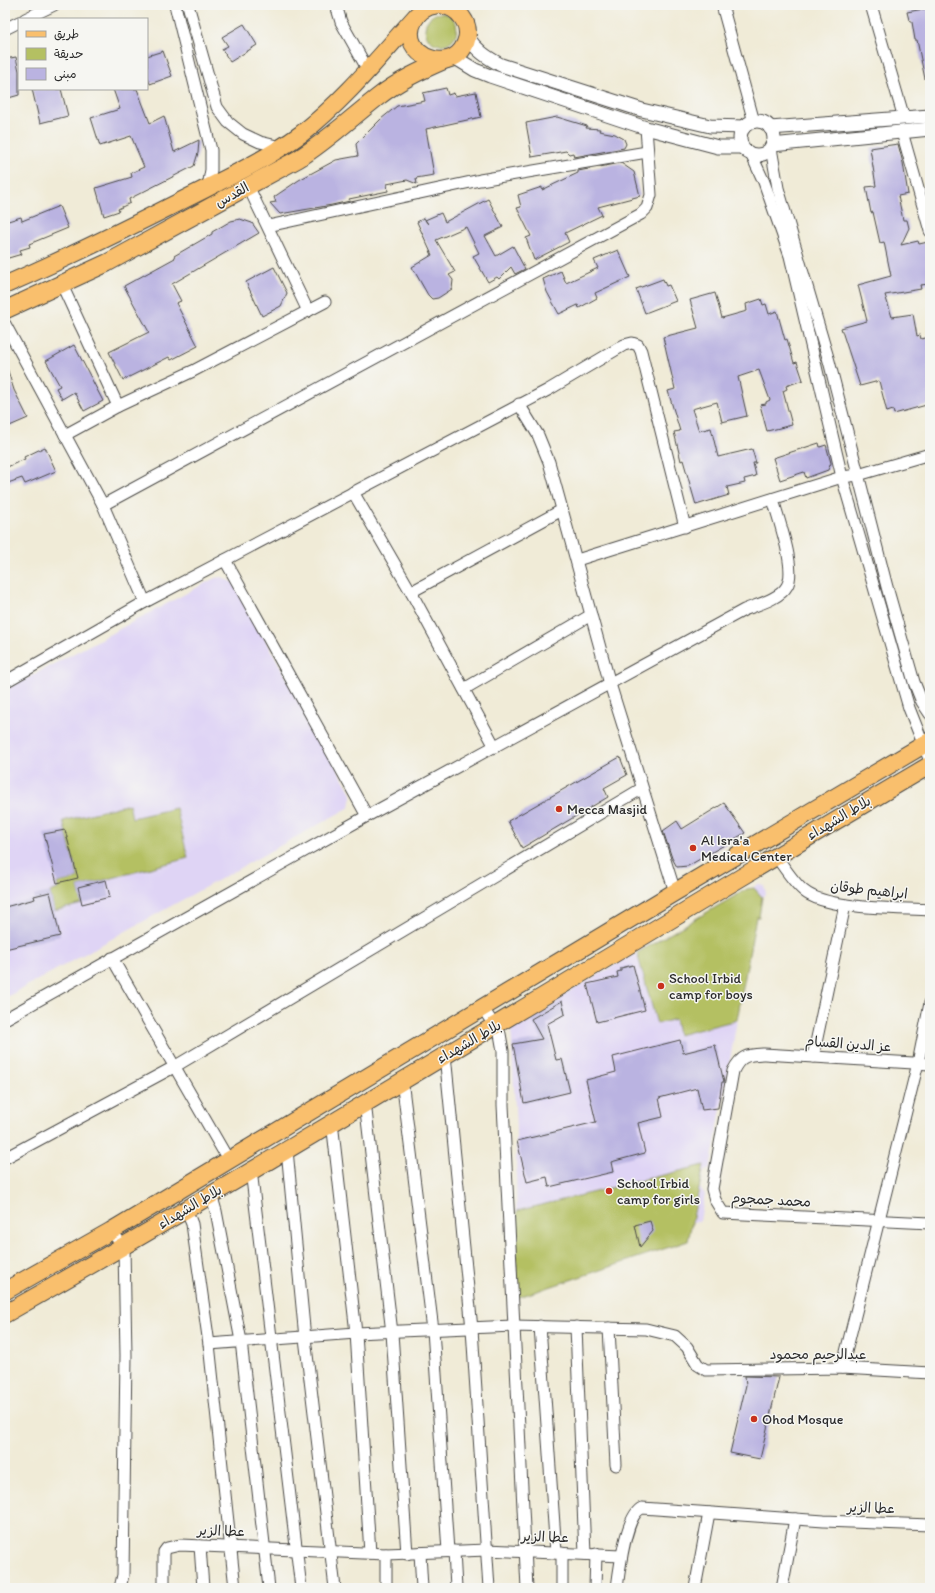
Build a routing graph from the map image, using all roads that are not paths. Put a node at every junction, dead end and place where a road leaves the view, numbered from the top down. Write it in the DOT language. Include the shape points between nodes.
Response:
graph roads {
  1 [pos="54,5"];
  2 [pos="175,5"];
  3 [pos="188,5"];
  4 [pos="336,5"];
  5 [pos="442,5"];
  6 [pos="871,5"];
  7 [pos="724,6"];
  8 [pos="426,9"];
  9 [pos="464,11"];
  10 [pos="27,18"];
  11 [pos="18,22"];
  12 [pos="5,29"];
  13 [pos="467,36"];
  14 [pos="450,58"];
  15 [pos="368,70"];
  16 [pos="930,116"];
  17 [pos="904,118"];
  18 [pos="749,124"];
  19 [pos="646,128"];
  20 [pos="770,128"];
  21 [pos="930,129"];
  22 [pos="902,132"];
  23 [pos="771,146"];
  24 [pos="281,147"];
  25 [pos="747,151"];
  26 [pos="647,152"];
  27 [pos="248,186"];
  28 [pos="208,187"];
  29 [pos="268,226"];
  30 [pos="930,231"];
  31 [pos="5,285"];
  32 [pos="62,285"];
  33 [pos="325,302"];
  34 [pos="5,310"];
  35 [pos="308,311"];
  36 [pos="5,324"];
  37 [pos="519,404"];
  38 [pos="118,406"];
  39 [pos="65,435"];
  40 [pos="930,454"];
  41 [pos="858,475"];
  42 [pos="842,477"];
  43 [pos="353,492"];
  44 [pos="774,499"];
  45 [pos="103,505"];
  46 [pos="562,510"];
  47 [pos="685,527"];
  48 [pos="225,560"];
  49 [pos="577,560"];
  50 [pos="411,592"];
  51 [pos="145,602"];
  52 [pos="591,615"];
  53 [pos="5,682"];
  54 [pos="610,684"];
  55 [pos="464,689"];
  56 [pos="930,714"];
  57 [pos="927,743"];
  58 [pos="495,747"];
  59 [pos="930,761"];
  60 [pos="930,765"];
  61 [pos="641,789"];
  62 [pos="367,816"];
  63 [pos="776,856"];
  64 [pos="674,892"];
  65 [pos="845,905"];
  66 [pos="930,910"];
  67 [pos="112,958"];
  68 [pos="930,1003"];
  69 [pos="482,1007"];
  70 [pos="5,1020"];
  71 [pos="495,1026"];
  72 [pos="764,1054"];
  73 [pos="445,1055"];
  74 [pos="813,1057"];
  75 [pos="918,1063"];
  76 [pos="930,1064"];
  77 [pos="174,1067"];
  78 [pos="402,1080"];
  79 [pos="365,1102"];
  80 [pos="332,1122"];
  81 [pos="287,1150"];
  82 [pos="5,1158"];
  83 [pos="229,1161"];
  84 [pos="251,1170"];
  85 [pos="211,1194"];
  86 [pos="186,1209"];
  87 [pos="879,1221"];
  88 [pos="930,1223"];
  89 [pos="111,1232"];
  90 [pos="124,1247"];
  91 [pos="5,1291"];
  92 [pos="5,1314"];
  93 [pos="513,1326"];
  94 [pos="540,1326"];
  95 [pos="576,1327"];
  96 [pos="609,1328"];
  97 [pos="472,1329"];
  98 [pos="433,1330"];
  99 [pos="356,1333"];
  100 [pos="392,1333"];
  101 [pos="273,1338"];
  102 [pos="304,1338"];
  103 [pos="240,1341"];
  104 [pos="208,1344"];
  105 [pos="842,1368"];
  106 [pos="930,1373"];
  107 [pos="616,1465"];
  108 [pos="709,1514"];
  109 [pos="795,1519"];
  110 [pos="930,1525"];
  111 [pos="200,1546"];
  112 [pos="231,1546"];
  113 [pos="265,1548"];
  114 [pos="298,1549"];
  115 [pos="488,1550"];
  116 [pos="451,1551"];
  117 [pos="331,1552"];
  118 [pos="525,1552"];
  119 [pos="370,1553"];
  120 [pos="420,1553"];
  121 [pos="559,1553"];
  122 [pos="386,1554"];
  123 [pos="407,1554"];
  124 [pos="590,1554"];
  125 [pos="622,1556"];
  126 [pos="120,1588"];
  127 [pos="164,1588"];
  128 [pos="203,1588"];
  129 [pos="235,1588"];
  130 [pos="269,1588"];
  131 [pos="301,1588"];
  132 [pos="335,1588"];
  133 [pos="386,1588"];
  134 [pos="422,1588"];
  135 [pos="456,1588"];
  136 [pos="489,1588"];
  137 [pos="526,1588"];
  138 [pos="562,1588"];
  139 [pos="595,1588"];
  140 [pos="617,1588"];
  141 [pos="695,1588"];
  142 [pos="782,1588"];
  1 -- 10 [label="street"];
  2 -- 28 [label="street" via="211,150"];
  3 -- 24 [label="street" via="217,107 228,122 243,134 260,142"];
  4 -- 15 [label="street" via="341,22"];
  5 -- 9 [label="main road"];
  6 -- 17 [label="street"];
  7 -- 18 [label="street"];
  8 -- 14 [label="main road" via="412,24 413,43 418,52 426,58"];
  8 -- 15 [label="main road, القدس"];
  9 -- 13 [label="main road"];
  11 -- 12 [label="street"];
  13 -- 14 [label="main road" via="460,51"];
  13 -- 18 [label="street" via="476,49 501,65 592,96 705,125"];
  14 -- 19 [label="street" via="490,76"];
  14 -- 27 [label="main road, القدس" via="393,86 313,150"];
  15 -- 24 [label="main road, القدس" via="318,120"];
  16 -- 17 [label="street"];
  17 -- 20 [label="street"];
  18 -- 20 [label="street" via="765,124"];
  18 -- 25 [label="street" via="740,137"];
  19 -- 25 [label="street" via="718,147"];
  19 -- 26 [label="street"];
  20 -- 23 [label="street" via="774,139"];
  21 -- 22 [label="street"];
  22 -- 23 [label="street"];
  22 -- 30 [label="street"];
  23 -- 25 [label="street" via="762,154"];
  23 -- 41 [label="street" via="778,188 829,361"];
  24 -- 28 [label="main road, القدس"];
  25 -- 42 [label="street" via="764,182 790,256"];
  26 -- 29 [label="street" via="480,180"];
  26 -- 45 [label="street" via="651,195 647,208 636,217"];
  27 -- 29 [label="street"];
  27 -- 32 [label="main road, القدس"];
  28 -- 31 [label="main road, القدس" via="64,260"];
  29 -- 35 [label="street"];
  32 -- 34 [label="main road, القدس"];
  32 -- 38 [label="street"];
  33 -- 35 [label="street"];
  35 -- 38 [label="street" via="193,371"];
  36 -- 39 [label="street"];
  37 -- 43 [label="street"];
  37 -- 46 [label="street" via="538,435 549,462"];
  37 -- 47 [label="street" via="548,390 624,345 635,343 640,351"];
  38 -- 39 [label="street"];
  39 -- 45 [label="street"];
  40 -- 41 [label="street"];
  41 -- 42 [label="street"];
  41 -- 56 [label="street" via="914,682"];
  42 -- 44 [label="street"];
  42 -- 57 [label="street" via="909,708"];
  43 -- 48 [label="street"];
  43 -- 50 [label="street"];
  44 -- 47 [label="street"];
  44 -- 54 [label="street" via="789,562 790,576 787,587 776,596 744,610"];
  45 -- 51 [label="street"];
  46 -- 49 [label="street"];
  46 -- 50 [label="street"];
  47 -- 49 [label="street"];
  48 -- 51 [label="street"];
  48 -- 62 [label="street"];
  49 -- 52 [label="street"];
  50 -- 55 [label="street"];
  51 -- 53 [label="street"];
  52 -- 54 [label="street"];
  52 -- 55 [label="street"];
  54 -- 58 [label="street"];
  54 -- 61 [label="street"];
  55 -- 58 [label="street"];
  57 -- 59 [label="street"];
  57 -- 64 [label="main road"];
  58 -- 62 [label="street"];
  60 -- 63 [label="main road, بلاط الشهداء"];
  61 -- 64 [label="street"];
  61 -- 77 [label="street"];
  62 -- 67 [label="street"];
  63 -- 65 [label="street, ابراهيم طوقان" via="805,892 819,900"];
  63 -- 71 [label="main road, بلاط الشهداء"];
  64 -- 69 [label="main road"];
  65 -- 66 [label="street, ابراهيم طوقان"];
  65 -- 74 [label="street"];
  67 -- 70 [label="street"];
  67 -- 77 [label="street"];
  68 -- 75 [label="street"];
  69 -- 71 [label="street"];
  69 -- 83 [label="main road"];
  71 -- 73 [label="main road, بلاط الشهداء"];
  71 -- 93 [label="street" via="500,1034 503,1051"];
  72 -- 74 [label="street, عز الدين القسام"];
  72 -- 87 [label="street, محمد جمجوم" via="748,1055 738,1061 733,1071 712,1189 718,1207 723,1213"];
  73 -- 78 [label="main road, بلاط الشهداء"];
  73 -- 97 [label="street"];
  74 -- 75 [label="street, عز الدين القسام"];
  75 -- 76 [label="street, عز الدين القسام"];
  75 -- 87 [label="street"];
  77 -- 82 [label="street"];
  77 -- 83 [label="street"];
  78 -- 79 [label="main road, بلاط الشهداء"];
  78 -- 98 [label="street"];
  79 -- 80 [label="main road, بلاط الشهداء"];
  79 -- 100 [label="street"];
  80 -- 81 [label="main road, بلاط الشهداء"];
  80 -- 99 [label="street"];
  81 -- 84 [label="main road, بلاط الشهداء"];
  81 -- 102 [label="street"];
  83 -- 89 [label="main road"];
  84 -- 85 [label="main road, بلاط الشهداء"];
  84 -- 101 [label="street"];
  85 -- 86 [label="main road, بلاط الشهداء"];
  85 -- 103 [label="street"];
  86 -- 90 [label="main road, بلاط الشهداء"];
  86 -- 104 [label="street" via="192,1224"];
  87 -- 88 [label="street, محمد جمجوم"];
  87 -- 105 [label="street"];
  89 -- 90 [label="street"];
  89 -- 91 [label="main road"];
  90 -- 92 [label="main road, بلاط الشهداء"];
  90 -- 126 [label="street" via="126,1355 123,1575"];
  93 -- 94 [label="street"];
  93 -- 97 [label="street"];
  93 -- 118 [label="street"];
  94 -- 95 [label="street"];
  94 -- 121 [label="street"];
  95 -- 96 [label="street"];
  95 -- 124 [label="street"];
  96 -- 105 [label="street, عبدالرحيم محمود" via="646,1329 675,1336 687,1347 698,1365 706,1370"];
  96 -- 107 [label="street"];
  97 -- 98 [label="street"];
  97 -- 115 [label="street"];
  98 -- 100 [label="street"];
  98 -- 116 [label="street"];
  99 -- 100 [label="street"];
  99 -- 102 [label="street"];
  99 -- 119 [label="street"];
  100 -- 123 [label="street"];
  101 -- 102 [label="street"];
  101 -- 103 [label="street"];
  101 -- 114 [label="street"];
  102 -- 117 [label="street"];
  103 -- 104 [label="street"];
  103 -- 113 [label="street"];
  104 -- 112 [label="street"];
  105 -- 106 [label="street, عبدالرحيم محمود"];
  108 -- 109 [label="street, عطا الزير"];
  108 -- 125 [label="street, عطا الزير" via="646,1508 638,1510 632,1521"];
  108 -- 141 [label="street"];
  109 -- 110 [label="street, عطا الزير"];
  109 -- 142 [label="street"];
  111 -- 112 [label="street, عطا الزير"];
  111 -- 127 [label="street, عطا الزير" via="180,1545 167,1548 163,1560"];
  111 -- 128 [label="street"];
  112 -- 113 [label="street, عطا الزير"];
  112 -- 129 [label="street"];
  113 -- 114 [label="street, عطا الزير"];
  113 -- 130 [label="street"];
  114 -- 117 [label="street, عطا الزير"];
  114 -- 131 [label="street"];
  115 -- 116 [label="street, عطا الزير"];
  115 -- 118 [label="street, عطا الزير"];
  115 -- 136 [label="street"];
  116 -- 120 [label="street, عطا الزير"];
  116 -- 135 [label="street"];
  117 -- 119 [label="street, عطا الزير"];
  117 -- 132 [label="street"];
  118 -- 121 [label="street, عطا الزير"];
  118 -- 137 [label="street"];
  119 -- 122 [label="street, عطا الزير"];
  120 -- 123 [label="street, عطا الزير"];
  120 -- 134 [label="street"];
  121 -- 124 [label="street, عطا الزير"];
  121 -- 138 [label="street"];
  122 -- 123 [label="street, عطا الزير"];
  122 -- 133 [label="street"];
  124 -- 125 [label="street, عطا الزير"];
  124 -- 139 [label="street"];
  125 -- 140 [label="street"];
}
